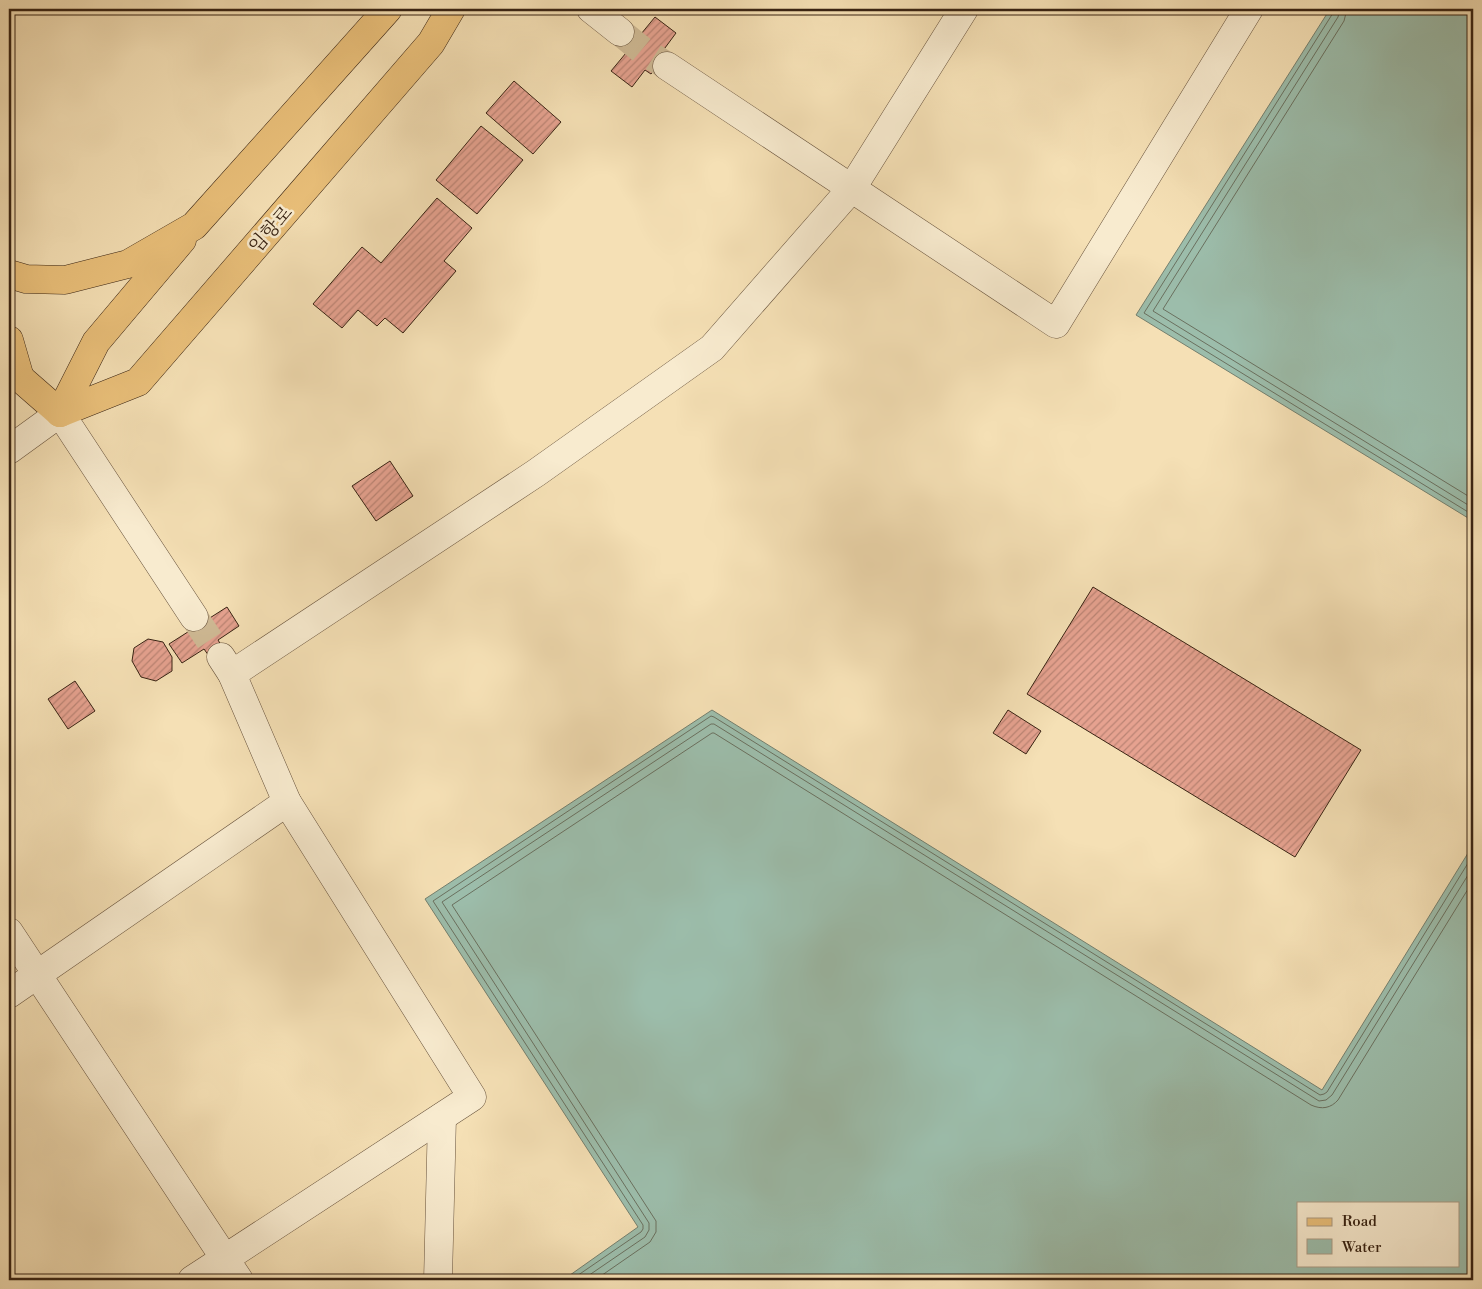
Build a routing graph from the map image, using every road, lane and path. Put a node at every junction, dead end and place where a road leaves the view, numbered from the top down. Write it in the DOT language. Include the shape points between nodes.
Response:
graph roads {
  1 [pos="388,9"];
  2 [pos="451,9"];
  3 [pos="591,9"];
  4 [pos="964,9"];
  5 [pos="1249,9"];
  6 [pos="620,32"];
  7 [pos="667,66"];
  8 [pos="852,188"];
  9 [pos="194,226"];
  10 [pos="9,274"];
  11 [pos="9,340"];
  12 [pos="14,376"];
  13 [pos="60,413"];
  14 [pos="9,450"];
  15 [pos="194,617"];
  16 [pos="287,802"];
  17 [pos="9,932"];
  18 [pos="37,974"];
  19 [pos="9,994"];
  20 [pos="442,1117"];
  21 [pos="232,1270"];
  22 [pos="192,1280"];
  23 [pos="438,1280"];
  1 -- 9 [label="main road"];
  2 -- 13 [label="main road, 임항로" via="432,43 138,382"];
  3 -- 6 [label="street"];
  4 -- 8 [label="street"];
  5 -- 8 [label="street" via="1056,324"];
  7 -- 8 [label="street"];
  8 -- 16 [label="street" via="712,348 536,473 226,665"];
  9 -- 10 [label="main road" via="128,264 65,280 26,279"];
  9 -- 13 [label="main road" via="96,342"];
  11 -- 12 [label="main road"];
  12 -- 13 [label="main road"];
  13 -- 14 [label="street"];
  13 -- 15 [label="street"];
  16 -- 18 [label="street"];
  16 -- 20 [label="street" via="472,1097"];
  17 -- 18 [label="street"];
  18 -- 19 [label="street"];
  18 -- 21 [label="street"];
  20 -- 21 [label="street"];
  20 -- 23 [label="street"];
  21 -- 22 [label="street"];
}
